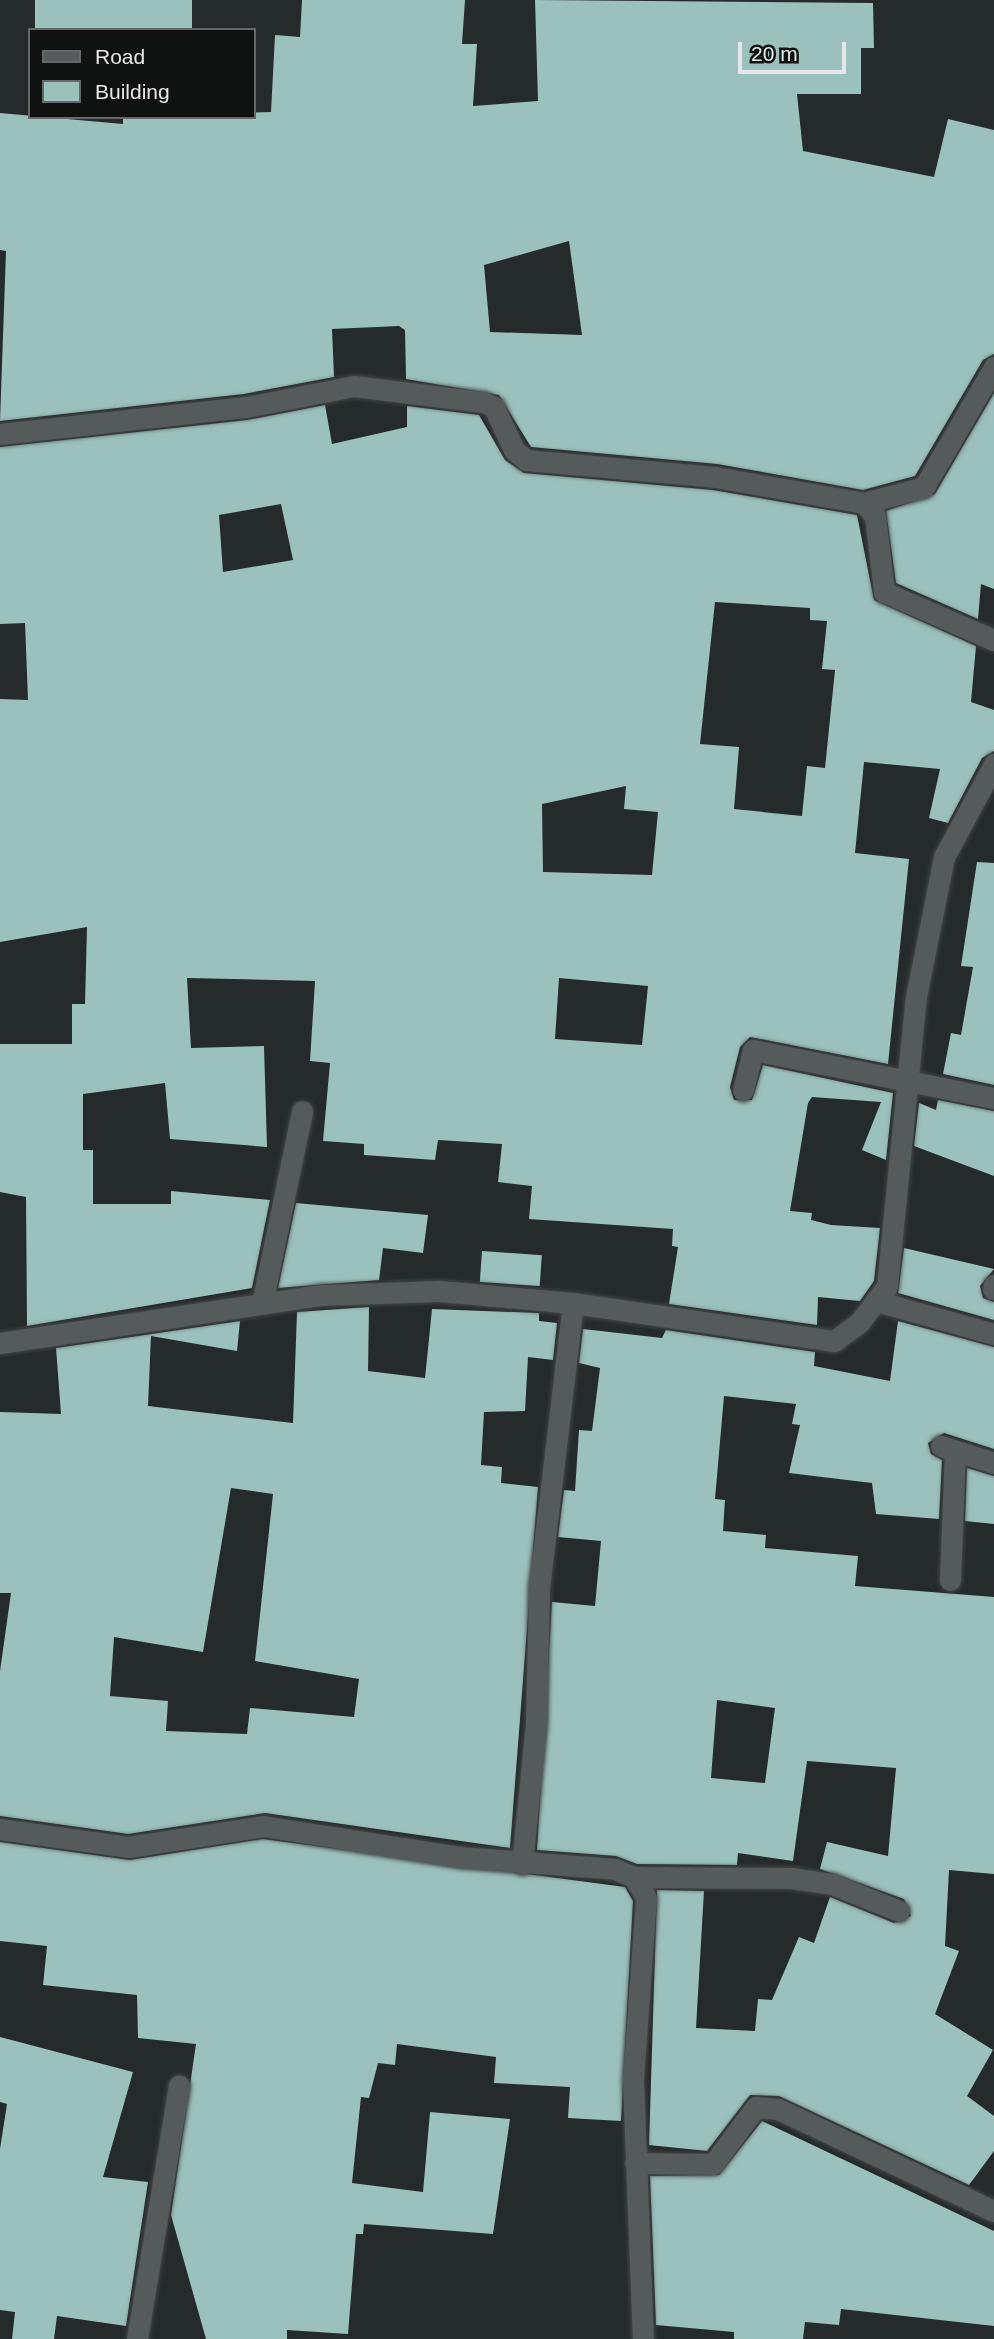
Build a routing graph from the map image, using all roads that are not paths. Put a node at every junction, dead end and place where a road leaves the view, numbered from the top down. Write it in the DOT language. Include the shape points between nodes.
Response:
graph roads {
  1 [pos="994,367"];
  2 [pos="0,434"];
  3 [pos="864,503"];
  4 [pos="994,640"];
  5 [pos="994,764"];
  6 [pos="911,1082"];
  7 [pos="743,1090"];
  8 [pos="994,1098"];
  9 [pos="302,1111"];
  10 [pos="876,1301"];
  11 [pos="262,1303"];
  12 [pos="573,1303"];
  13 [pos="994,1334"];
  14 [pos="0,1343"];
  15 [pos="994,1463"];
  16 [pos="950,1580"];
  17 [pos="0,1829"];
  18 [pos="522,1864"];
  19 [pos="634,1877"];
  20 [pos="899,1911"];
  21 [pos="179,2085"];
  22 [pos="635,2163"];
  23 [pos="994,2211"];
  24 [pos="137,2339"];
  25 [pos="643,2339"];
  1 -- 3 [label="street" via="925,487"];
  2 -- 3 [label="street" via="246,407 354,386 494,407 514,450 526,460 715,477"];
  3 -- 4 [label="street" via="875,516 884,592"];
  5 -- 6 [label="street" via="944,857 916,997"];
  6 -- 7 [label="street" via="753,1050"];
  6 -- 8 [label="street"];
  6 -- 10 [label="street" via="896,1233 887,1286"];
  9 -- 11 [label="street"];
  10 -- 12 [label="street" via="834,1340"];
  10 -- 13 [label="street"];
  11 -- 12 [label="street" via="439,1291"];
  11 -- 14 [label="street"];
  12 -- 18 [label="street" via="539,1588 537,1723"];
  15 -- 16 [label="street" via="948,1448"];
  17 -- 18 [label="street" via="128,1847 262,1826"];
  18 -- 19 [label="street" via="615,1869"];
  19 -- 20 [label="street" via="791,1878 832,1884"];
  19 -- 22 [label="street" via="646,1898 634,2081"];
  21 -- 24 [label="street"];
  22 -- 23 [label="street" via="713,2164 728,2152 739,2122 756,2107 778,2109"];
  22 -- 25 [label="street"];
}
